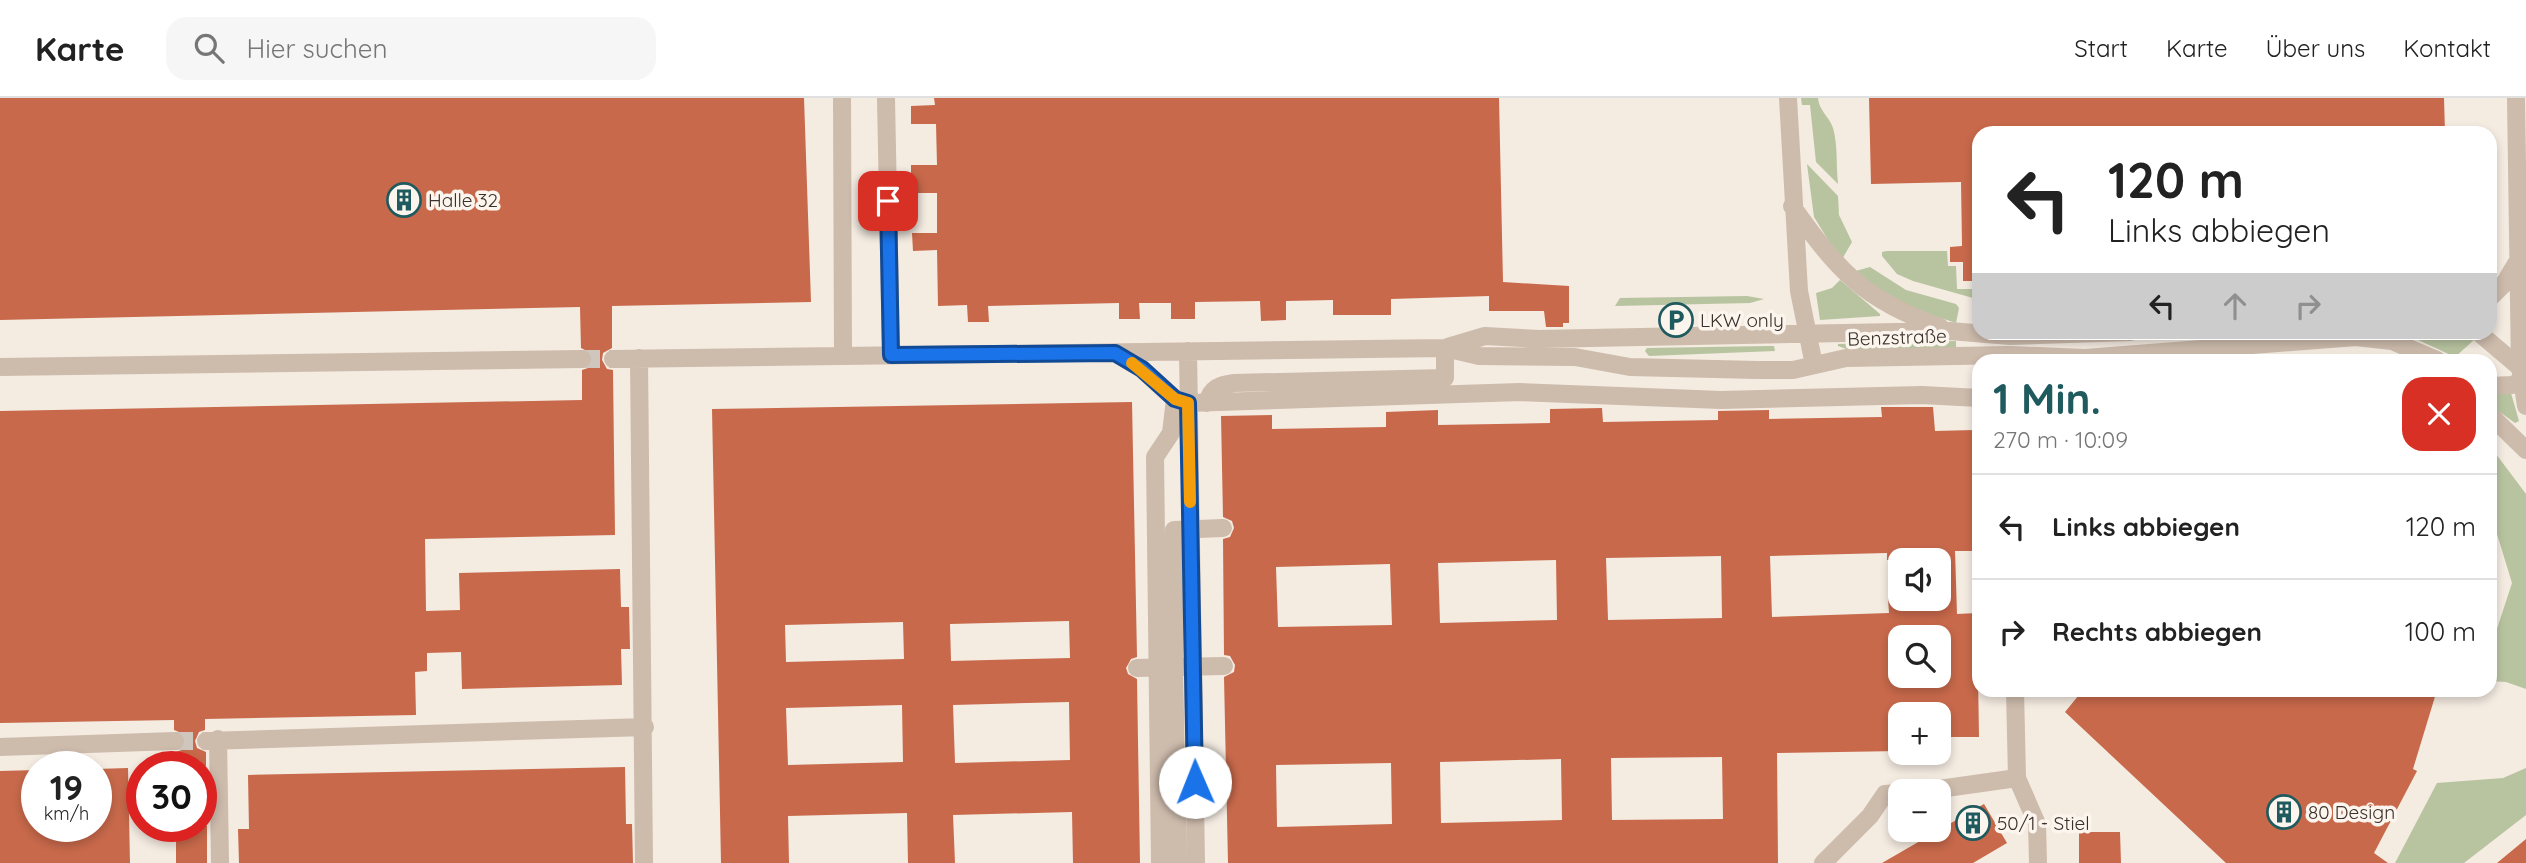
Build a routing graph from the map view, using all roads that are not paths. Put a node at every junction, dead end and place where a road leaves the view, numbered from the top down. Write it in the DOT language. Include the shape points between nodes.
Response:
graph roads {
  1 [pos="842,98"];
  2 [pos="886,98"];
  3 [pos="1780,98"];
  4 [pos="1788,98"];
  5 [pos="2516,98"];
  6 [pos="1787,116"];
  7 [pos="1792,206"];
  8 [pos="2519,259"];
  9 [pos="2497,291"];
  10 [pos="1950,331"];
  11 [pos="1807,332"];
  12 [pos="1972,333"];
  13 [pos="2317,340"];
  14 [pos="2383,340"];
  15 [pos="2486,340"];
  16 [pos="1445,348"];
  17 [pos="1188,351"];
  18 [pos="1115,353"];
  19 [pos="2137,354"];
  20 [pos="2423,354"];
  21 [pos="843,355"];
  22 [pos="891,355"];
  23 [pos="639,358"];
  24 [pos="1972,358"];
  25 [pos="582,359"];
  26 [pos="612,359"];
  27 [pos="1815,365"];
  28 [pos="0,367"];
  29 [pos="2523,376"];
  30 [pos="2497,384"];
  31 [pos="1972,398"];
  32 [pos="1182,401"];
  33 [pos="1207,403"];
  34 [pos="2526,406"];
  35 [pos="2497,422"];
  36 [pos="2526,450"];
  37 [pos="1223,528"];
  38 [pos="1224,666"];
  39 [pos="1174,667"];
  40 [pos="1137,668"];
  41 [pos="2015,697"];
  42 [pos="645,727"];
  43 [pos="175,741"];
  44 [pos="0,747"];
  45 [pos="2017,778"];
  46 [pos="1951,787"];
  47 [pos="1888,794"];
  48 [pos="219,863"];
  49 [pos="644,863"];
  50 [pos="1160,863"];
  51 [pos="1178,863"];
  52 [pos="1196,863"];
  53 [pos="1823,863"];
  54 [pos="2038,863"];
  1 -- 21 [label="street"];
  2 -- 22 [label="street"];
  3 -- 6 [label="street"];
  4 -- 6 [label="street"];
  5 -- 8 [label="street"];
  6 -- 7 [label="street"];
  7 -- 10 [label="street, Benzstraße" via="1822,249 1857,285 1890,307"];
  7 -- 11 [label="street"];
  8 -- 9 [label="street"];
  8 -- 29 [label="street"];
  10 -- 11 [label="street, Benzstraße"];
  10 -- 12 [label="street, Benzstraße"];
  11 -- 16 [label="street, Benzstraße" via="1538,339 1485,336"];
  11 -- 27 [label="street"];
  13 -- 19 [label="street, Benzstraße"];
  14 -- 20 [label="street, Benzstraße"];
  15 -- 29 [label="street"];
  16 -- 17 [label="street"];
  16 -- 27 [label="street, Benzstraße" via="1479,356 1575,357 1630,367 1793,370"];
  16 -- 33 [label="street" via="1445,378 1234,383 1210,392"];
  17 -- 18 [label="street"];
  17 -- 32 [label="street"];
  18 -- 22 [label="street"];
  18 -- 32 [label="street"];
  21 -- 22 [label="street"];
  21 -- 23 [label="street"];
  23 -- 26 [label="street"];
  23 -- 42 [label="street"];
  24 -- 27 [label="street, Benzstraße" via="1846,358"];
  25 -- 28 [label="street"];
  29 -- 30 [label="street"];
  29 -- 34 [label="street"];
  31 -- 33 [label="street" via="1721,400 1520,392"];
  32 -- 33 [label="street"];
  32 -- 50 [label="street" via="1171,433 1155,457"];
  32 -- 52 [label="street"];
  35 -- 36 [label="street"];
  37 -- 39 [label="street" via="1174,530"];
  38 -- 39 [label="street"];
  39 -- 40 [label="street"];
  39 -- 51 [label="street"];
  41 -- 45 [label="street"];
  42 -- 48 [label="street" via="212,740"];
  42 -- 49 [label="street"];
  43 -- 44 [label="street"];
  45 -- 46 [label="street"];
  45 -- 54 [label="street" via="2037,824"];
  47 -- 53 [label="street"];
}
